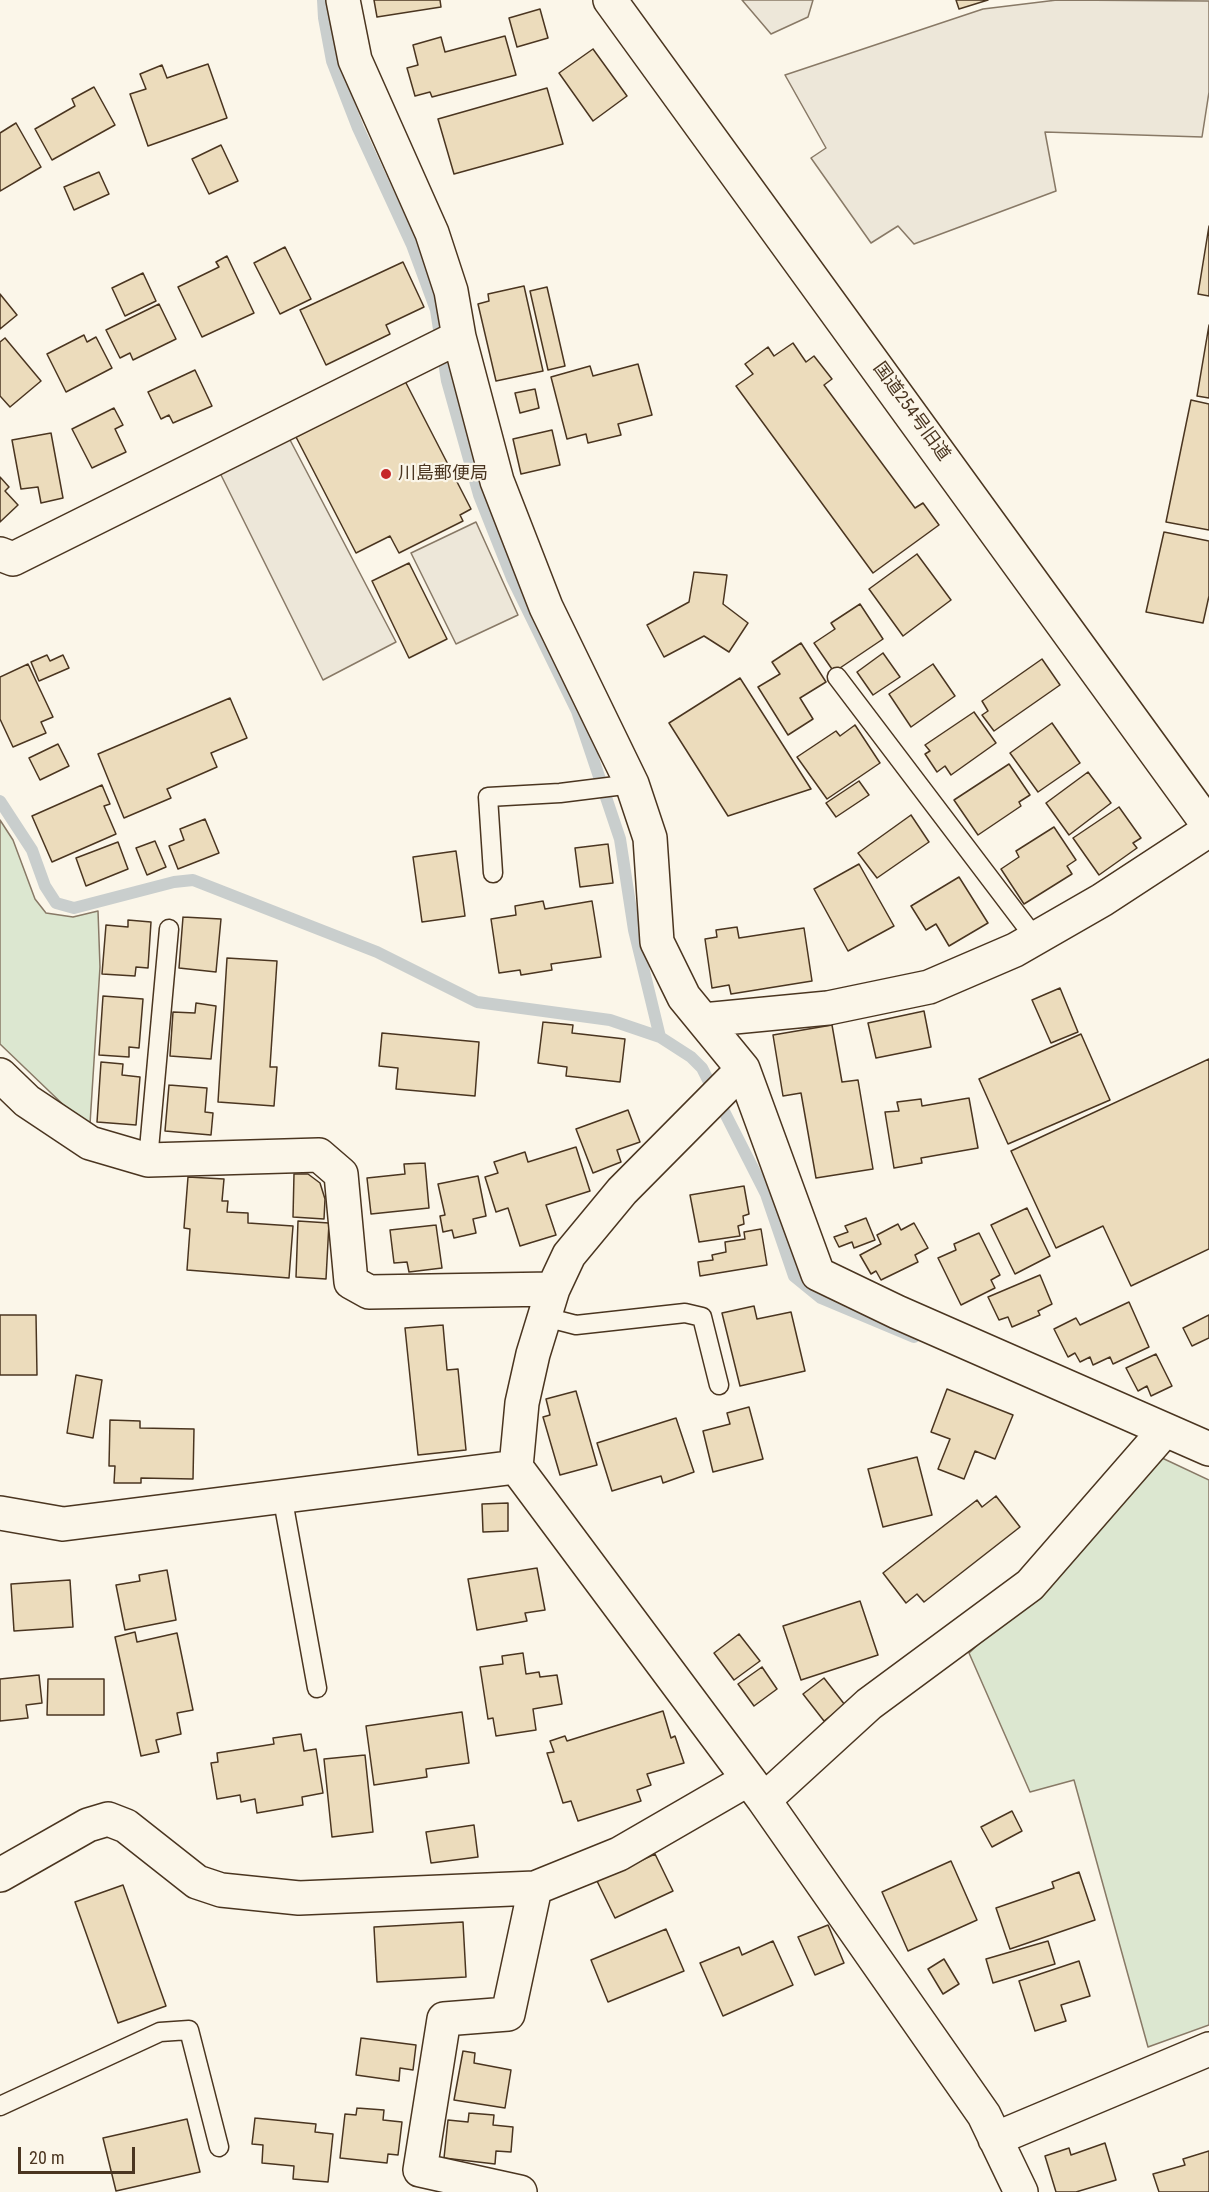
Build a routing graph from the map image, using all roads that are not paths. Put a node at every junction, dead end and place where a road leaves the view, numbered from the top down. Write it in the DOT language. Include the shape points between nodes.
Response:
graph roads {
  1 [pos="343,0"];
  2 [pos="610,0"];
  3 [pos="459,337"];
  4 [pos="0,554"];
  5 [pos="837,677"];
  6 [pos="632,784"];
  7 [pos="1209,828"];
  8 [pos="493,873"];
  9 [pos="169,929"];
  10 [pos="1035,938"];
  11 [pos="703,1020"];
  12 [pos="743,1069"];
  13 [pos="0,1076"];
  14 [pos="148,1160"];
  15 [pos="549,1303"];
  16 [pos="718,1385"];
  17 [pos="1165,1430"];
  18 [pos="1209,1449"];
  19 [pos="516,1467"];
  20 [pos="282,1495"];
  21 [pos="0,1513"];
  22 [pos="317,1688"];
  23 [pos="755,1790"];
  24 [pos="0,1875"];
  25 [pos="535,1888"];
  26 [pos="1209,2049"];
  27 [pos="0,2106"];
  28 [pos="995,2139"];
  29 [pos="219,2147"];
  30 [pos="520,2192"];
  31 [pos="1021,2192"];
  1 -- 3 [label="street" via="355,60 432,233 451,291"];
  2 -- 7 [label="street, 国道254号旧道"];
  3 -- 4 [label="street" via="13,558"];
  3 -- 6 [label="street" via="497,481 546,607"];
  5 -- 10 [label="lane"];
  6 -- 8 [label="lane" via="488,797"];
  6 -- 11 [label="street" via="650,838 657,942 684,997"];
  7 -- 10 [label="street" via="1102,900"];
  9 -- 14 [label="lane"];
  10 -- 11 [label="street" via="929,987 828,1008"];
  11 -- 12 [label="street"];
  12 -- 15 [label="street" via="622,1191 569,1255"];
  12 -- 17 [label="street" via="818,1274"];
  13 -- 14 [label="street" via="27,1101 90,1143"];
  14 -- 15 [label="street" via="319,1155 340,1174 351,1282 369,1292"];
  15 -- 16 [label="lane" via="576,1325 685,1313 702,1317"];
  15 -- 19 [label="street" via="522,1403"];
  17 -- 18 [label="street"];
  17 -- 23 [label="street" via="1030,1586"];
  19 -- 20 [label="street"];
  19 -- 23 [label="street"];
  20 -- 21 [label="street" via="63,1524"];
  20 -- 22 [label="lane"];
  23 -- 25 [label="street" via="619,1854"];
  23 -- 28 [label="street" via="984,2115"];
  24 -- 25 [label="street" via="88,1825 108,1819 126,1826 197,1882 221,1890 299,1898"];
  25 -- 30 [label="street" via="508,2014 444,2019 420,2170"];
  26 -- 28 [label="street"];
  27 -- 29 [label="lane" via="160,2032 189,2030"];
  28 -- 31 [label="street"];
}
